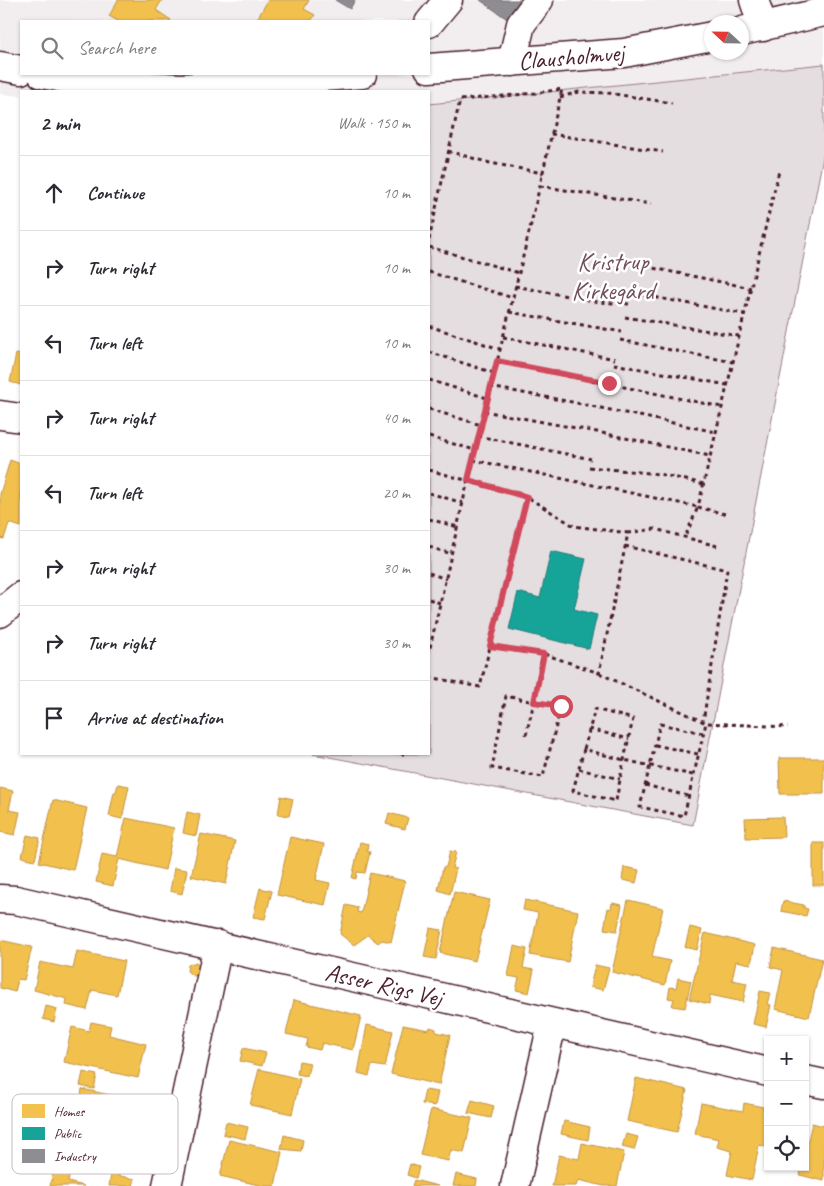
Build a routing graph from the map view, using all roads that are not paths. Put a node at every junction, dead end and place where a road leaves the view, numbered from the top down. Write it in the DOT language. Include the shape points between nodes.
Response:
graph roads {
  1 [pos="448,0"];
  2 [pos="539,0"];
  3 [pos="754,0"];
  4 [pos="824,12"];
  5 [pos="430,22"];
  6 [pos="752,29"];
  7 [pos="704,38"];
  8 [pos="512,62"];
  9 [pos="0,66"];
  10 [pos="430,68"];
  11 [pos="20,70"];
  12 [pos="47,75"];
  13 [pos="351,75"];
  14 [pos="180,90"];
  15 [pos="0,415"];
  16 [pos="20,418"];
  17 [pos="20,597"];
  18 [pos="0,614"];
  19 [pos="0,899"];
  20 [pos="218,945"];
  21 [pos="552,1024"];
  22 [pos="764,1071"];
  23 [pos="809,1081"];
  24 [pos="824,1084"];
  25 [pos="178,1134"];
  26 [pos="515,1186"];
  1 -- 5 [label="street"];
  2 -- 8 [label="street" via="521,24"];
  3 -- 6 [label="street"];
  4 -- 6 [label="street"];
  7 -- 8 [label="street, Clausholmvej" via="624,53"];
  8 -- 10 [label="street, Clausholmvej"];
  9 -- 11 [label="street"];
  12 -- 14 [label="street" via="84,82"];
  13 -- 14 [label="street"];
  15 -- 16 [label="street"];
  17 -- 18 [label="street"];
  19 -- 20 [label="street, Asser Rigs Vej"];
  20 -- 21 [label="street, Asser Rigs Vej"];
  20 -- 25 [label="street"];
  21 -- 22 [label="street, Asser Rigs Vej"];
  21 -- 26 [label="street"];
  23 -- 24 [label="street"];
}
